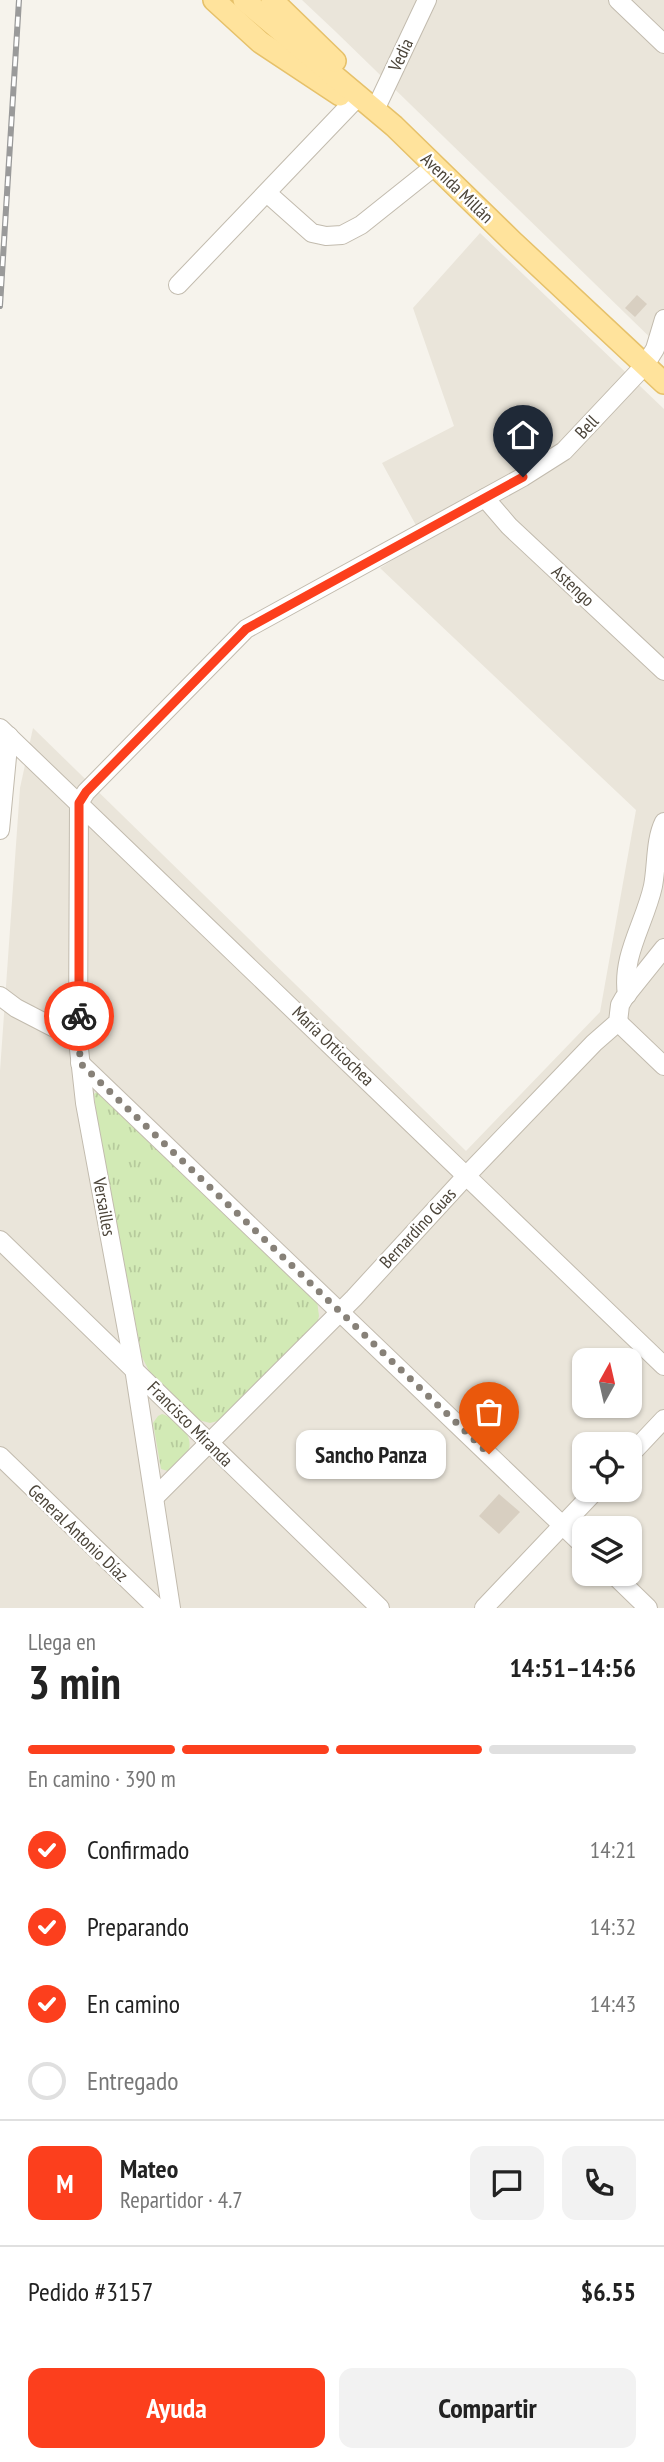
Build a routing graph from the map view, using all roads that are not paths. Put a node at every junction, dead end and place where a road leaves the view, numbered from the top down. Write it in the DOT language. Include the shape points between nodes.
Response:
graph roads {
  1 [pos="214,0"];
  2 [pos="244,0"];
  3 [pos="272,0"];
  4 [pos="427,0"];
  5 [pos="618,0"];
  6 [pos="664,44"];
  7 [pos="365,105"];
  8 [pos="435,166"];
  9 [pos="267,193"];
  10 [pos="178,285"];
  11 [pos="664,318"];
  12 [pos="645,365"];
  13 [pos="664,383"];
  14 [pos="485,498"];
  15 [pos="664,671"];
  16 [pos="4,732"];
  17 [pos="79,803"];
  18 [pos="664,822"];
  19 [pos="0,830"];
  20 [pos="664,948"];
  21 [pos="627,995"];
  22 [pos="0,996"];
  23 [pos="8,1011"];
  24 [pos="618,1022"];
  25 [pos="78,1040"];
  26 [pos="80,1063"];
  27 [pos="664,1066"];
  28 [pos="467,1175"];
  29 [pos="0,1240"];
  30 [pos="341,1311"];
  31 [pos="664,1366"];
  32 [pos="134,1368"];
  33 [pos="664,1419"];
  34 [pos="642,1442"];
  35 [pos="209,1443"];
  36 [pos="0,1456"];
  37 [pos="155,1497"];
  38 [pos="585,1502"];
  39 [pos="563,1526"];
  40 [pos="572,1535"];
  41 [pos="625,1586"];
  42 [pos="157,1608"];
  43 [pos="171,1608"];
  44 [pos="380,1608"];
  45 [pos="484,1608"];
  46 [pos="648,1608"];
  1 -- 7 [label="main road" via="260,42"];
  2 -- 7 [label="main road"];
  3 -- 7 [label="main road" via="348,73"];
  4 -- 7 [label="street, Vedia"];
  5 -- 6 [label="street"];
  7 -- 8 [label="main road, Avenida Millán"];
  7 -- 9 [label="street, Vedia"];
  8 -- 9 [label="street" via="342,235 312,233"];
  8 -- 12 [label="main road, Avenida Millán"];
  9 -- 10 [label="street, Vedia"];
  11 -- 12 [label="street, Bell"];
  12 -- 13 [label="main road, Avenida Millán"];
  12 -- 14 [label="street, Bell" via="564,451"];
  14 -- 15 [label="street, Astengo"];
  14 -- 17 [label="street, Bell" via="246,629"];
  16 -- 17 [label="street, María Orticochea"];
  16 -- 19 [label="street"];
  17 -- 25 [label="street, Versailles"];
  17 -- 28 [label="street, María Orticochea"];
  18 -- 21 [label="street" via="649,905 630,952"];
  20 -- 21 [label="street, Bernardino Guas"];
  21 -- 24 [label="street, Bernardino Guas"];
  22 -- 23 [label="street"];
  23 -- 25 [label="street"];
  24 -- 27 [label="street"];
  24 -- 28 [label="street, Bernardino Guas"];
  25 -- 26 [label="street, Versailles"];
  26 -- 30 [label="street"];
  26 -- 32 [label="street, Versailles"];
  28 -- 30 [label="street, Bernardino Guas"];
  28 -- 31 [label="street, María Orticochea"];
  29 -- 32 [label="street, Francisco Miranda"];
  30 -- 35 [label="street, Bernardino Guas"];
  30 -- 39 [label="street"];
  32 -- 35 [label="street, Francisco Miranda"];
  32 -- 37 [label="street, Versailles"];
  33 -- 34 [label="street"];
  35 -- 37 [label="street, Bernardino Guas"];
  35 -- 44 [label="street, Francisco Miranda"];
  36 -- 42 [label="street, General Antonio Díaz"];
  37 -- 43 [label="street, Versailles"];
  38 -- 39 [label="street"];
  39 -- 40 [label="street"];
  39 -- 45 [label="street"];
  41 -- 46 [label="street"];
}
